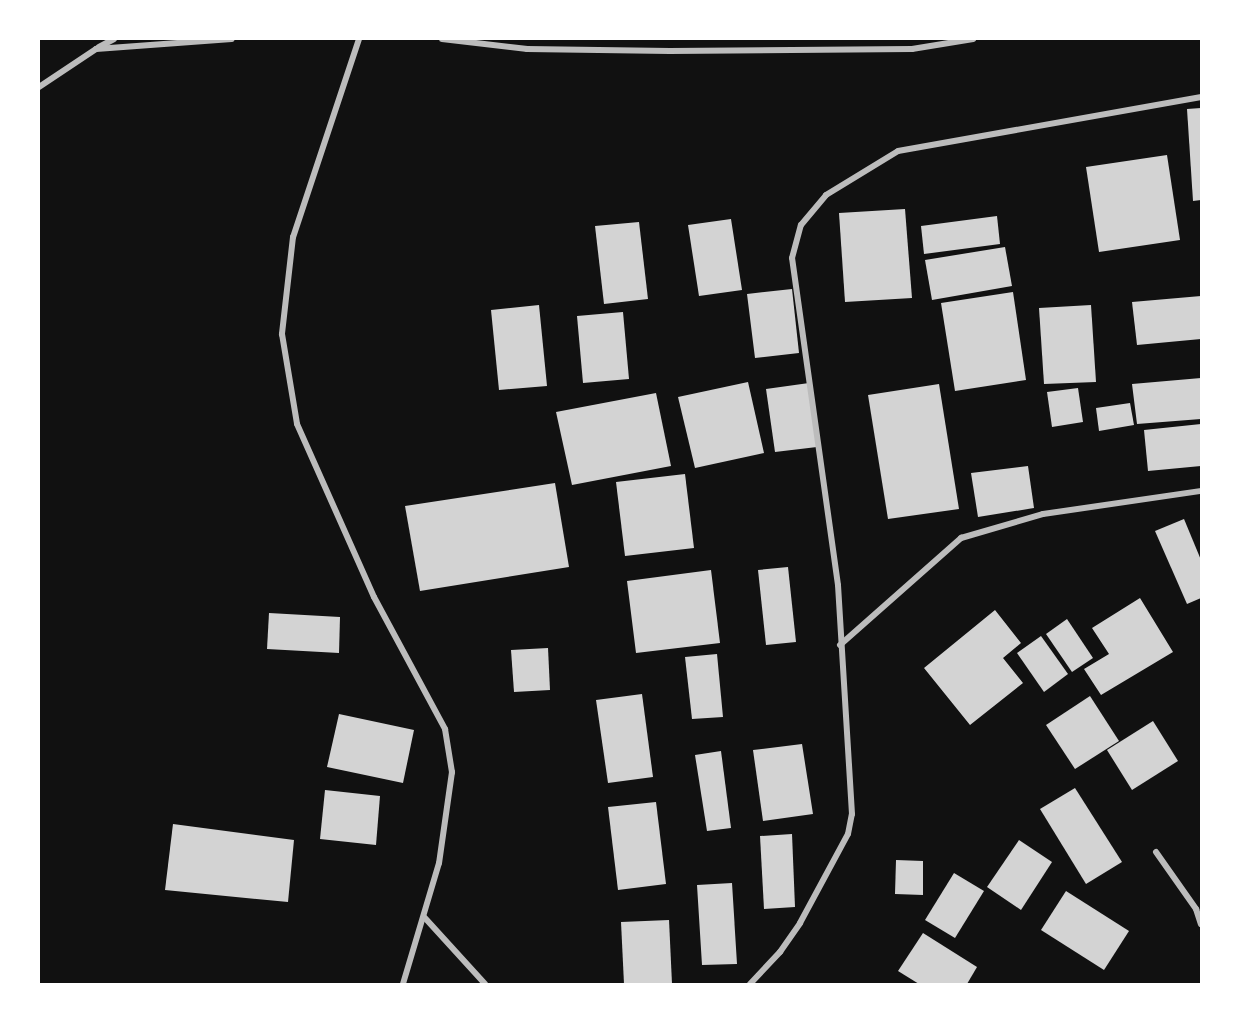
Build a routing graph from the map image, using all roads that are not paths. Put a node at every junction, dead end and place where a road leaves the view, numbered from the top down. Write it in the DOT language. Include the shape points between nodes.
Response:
graph roads {
  1 [pos="114,39"];
  2 [pos="232,39"];
  3 [pos="359,39"];
  4 [pos="442,39"];
  5 [pos="973,39"];
  6 [pos="96,49"];
  7 [pos="39,87"];
  8 [pos="1201,97"];
  9 [pos="1201,491"];
  10 [pos="840,645"];
  11 [pos="1156,852"];
  12 [pos="425,918"];
  13 [pos="1201,924"];
  14 [pos="403,984"];
  15 [pos="485,984"];
  16 [pos="750,984"];
  1 -- 6 [label="street"];
  2 -- 6 [label="street"];
  3 -- 12 [label="street" via="293,237 282,333 297,424 374,597 445,729 452,772 439,863"];
  4 -- 5 [label="street" via="527,49 658,51 912,49"];
  6 -- 7 [label="street"];
  8 -- 10 [label="street" via="898,151 826,195 801,225 792,258 838,585"];
  9 -- 10 [label="street" via="1043,514 961,538"];
  10 -- 16 [label="street" via="852,814 848,834 800,923"];
  11 -- 13 [label="street" via="1196,909"];
  12 -- 14 [label="street"];
  12 -- 15 [label="street"];
}
